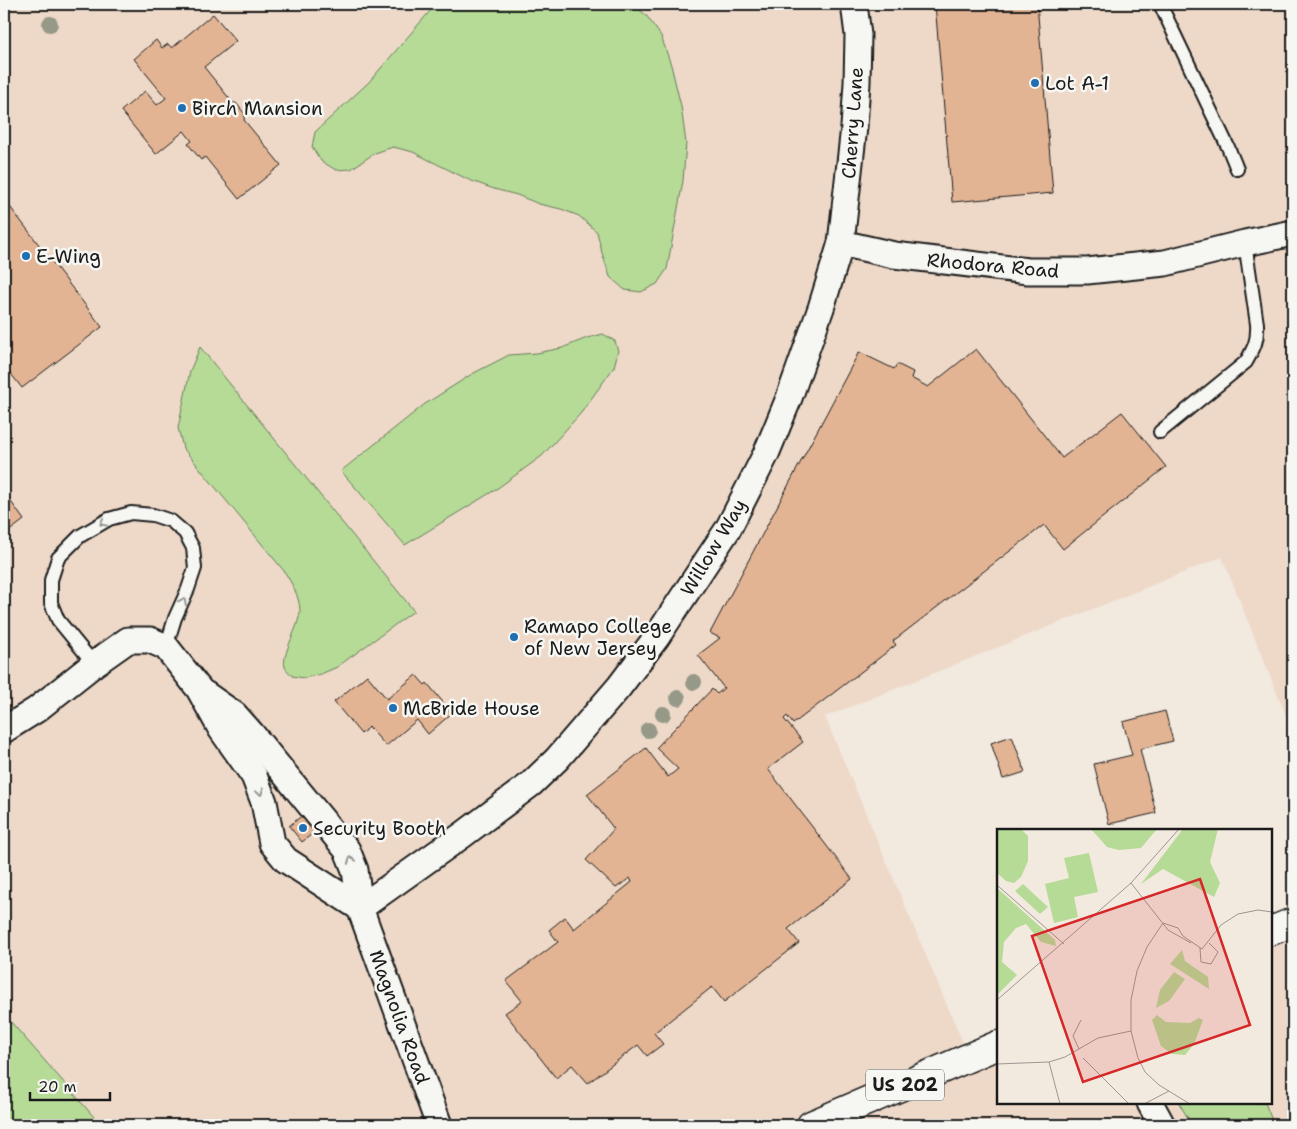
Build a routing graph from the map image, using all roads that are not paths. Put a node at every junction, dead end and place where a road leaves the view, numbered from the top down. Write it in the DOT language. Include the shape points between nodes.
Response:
graph roads {
  1 [pos="854,4"];
  2 [pos="1160,4"];
  3 [pos="1237,169"];
  4 [pos="1293,233"];
  5 [pos="841,243"];
  6 [pos="1245,243"];
  7 [pos="1160,432"];
  8 [pos="166,647"];
  9 [pos="94,664"];
  10 [pos="199,689"];
  11 [pos="4,730"];
  12 [pos="360,908"];
  13 [pos="1293,922"];
  14 [pos="1272,932"];
  15 [pos="997,1045"];
  16 [pos="1151,1104"];
  17 [pos="439,1125"];
  18 [pos="811,1125"];
  19 [pos="1162,1125"];
  1 -- 5 [label="street, Cherry Lane" via="858,35 857,83"];
  2 -- 3 [label="lane"];
  4 -- 6 [label="street, Rhodora Road"];
  5 -- 6 [label="street, Rhodora Road" via="894,255 1028,272 1087,271 1164,263"];
  5 -- 12 [label="street, Willow Way" via="822,308 766,454 728,529 656,638 619,687 531,784"];
  6 -- 7 [label="lane" via="1257,324 1255,348 1246,362"];
  8 -- 9 [label="street" via="150,640 128,640"];
  8 -- 9 [label="lane, one-way" via="195,568 193,548 185,533 171,521 131,513 109,519 80,536 58,558 51,580 51,603 58,620"];
  8 -- 10 [label="street"];
  9 -- 11 [label="street" via="36,710"];
  12 -- 10 [label="street, Magnolia Road, one-way" via="347,850 235,715"];
  10 -- 12 [label="street, one-way" via="221,729 254,776 264,802 272,843 286,860"];
  12 -- 17 [label="street, Magnolia Road"];
  13 -- 14 [label="main road"];
  15 -- 18 [label="main road, US 202"];
  16 -- 19 [label="street"];
}
